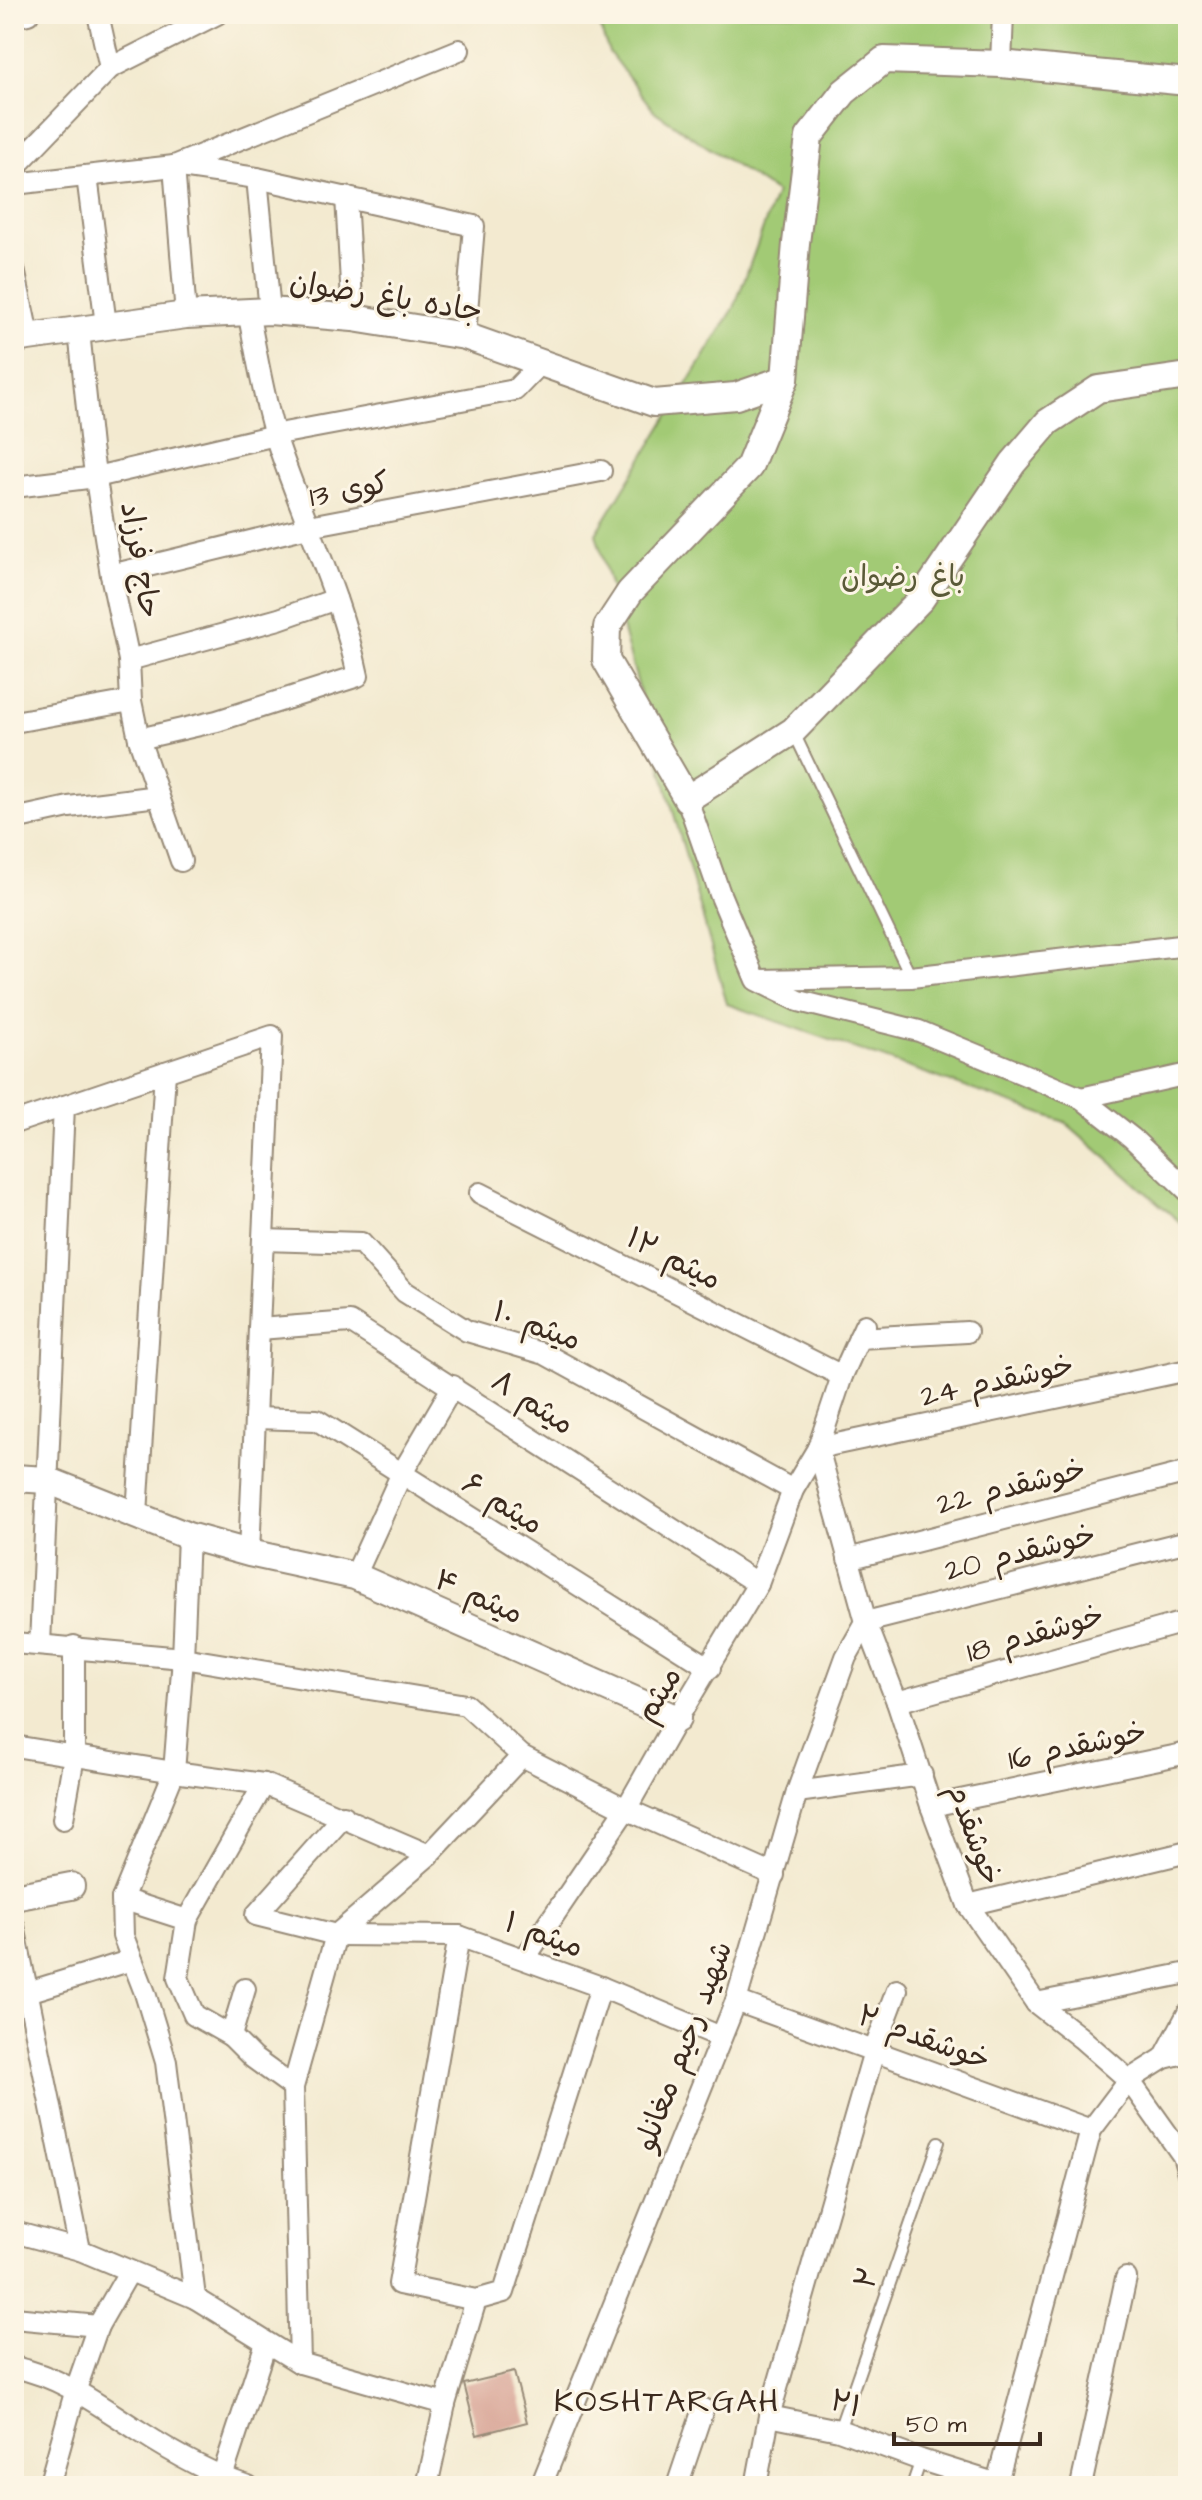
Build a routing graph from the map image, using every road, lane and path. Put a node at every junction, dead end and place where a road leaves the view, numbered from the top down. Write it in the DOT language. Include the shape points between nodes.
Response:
graph roads {
  1 [pos="28,14"];
  2 [pos="98,14"];
  3 [pos="217,14"];
  4 [pos="1003,14"];
  5 [pos="14,17"];
  6 [pos="459,50"];
  7 [pos="1001,64"];
  8 [pos="110,68"];
  9 [pos="1188,82"];
  10 [pos="174,166"];
  11 [pos="14,168"];
  12 [pos="87,176"];
  13 [pos="257,178"];
  14 [pos="14,184"];
  15 [pos="346,197"];
  16 [pos="14,269"];
  17 [pos="259,312"];
  18 [pos="186,315"];
  19 [pos="353,318"];
  20 [pos="106,325"];
  21 [pos="79,331"];
  22 [pos="465,336"];
  23 [pos="21,337"];
  24 [pos="542,362"];
  25 [pos="1188,376"];
  26 [pos="785,379"];
  27 [pos="275,435"];
  28 [pos="601,471"];
  29 [pos="96,477"];
  30 [pos="14,487"];
  31 [pos="308,527"];
  32 [pos="111,575"];
  33 [pos="336,599"];
  34 [pos="129,660"];
  35 [pos="131,701"];
  36 [pos="14,722"];
  37 [pos="793,731"];
  38 [pos="139,739"];
  39 [pos="158,796"];
  40 [pos="687,799"];
  41 [pos="14,819"];
  42 [pos="181,861"];
  43 [pos="1188,945"];
  44 [pos="911,977"];
  45 [pos="756,980"];
  46 [pos="165,1072"];
  47 [pos="1188,1074"];
  48 [pos="1081,1098"];
  49 [pos="64,1106"];
  50 [pos="14,1123"];
  51 [pos="1188,1191"];
  52 [pos="480,1193"];
  53 [pos="263,1240"];
  54 [pos="259,1329"];
  55 [pos="967,1332"];
  56 [pos="1188,1370"];
  57 [pos="842,1376"];
  58 [pos="453,1386"];
  59 [pos="255,1418"];
  60 [pos="818,1448"];
  61 [pos="1188,1472"];
  62 [pos="401,1475"];
  63 [pos="14,1478"];
  64 [pos="47,1480"];
  65 [pos="793,1490"];
  66 [pos="137,1514"];
  67 [pos="188,1536"];
  68 [pos="1188,1541"];
  69 [pos="249,1553"];
  70 [pos="848,1559"];
  71 [pos="355,1576"];
  72 [pos="758,1584"];
  73 [pos="1188,1621"];
  74 [pos="866,1622"];
  75 [pos="14,1643"];
  76 [pos="40,1644"];
  77 [pos="74,1646"];
  78 [pos="183,1658"];
  79 [pos="710,1668"];
  80 [pos="897,1702"];
  81 [pos="677,1719"];
  82 [pos="14,1746"];
  83 [pos="1188,1753"];
  84 [pos="74,1756"];
  85 [pos="522,1756"];
  86 [pos="174,1772"];
  87 [pos="922,1775"];
  88 [pos="264,1784"];
  89 [pos="797,1792"];
  90 [pos="931,1806"];
  91 [pos="626,1809"];
  92 [pos="344,1816"];
  93 [pos="63,1819"];
  94 [pos="1188,1852"];
  95 [pos="429,1855"];
  96 [pos="774,1875"];
  97 [pos="71,1886"];
  98 [pos="14,1897"];
  99 [pos="122,1899"];
  100 [pos="968,1905"];
  101 [pos="187,1920"];
  102 [pos="14,1926"];
  103 [pos="336,1935"];
  104 [pos="459,1936"];
  105 [pos="525,1958"];
  106 [pos="132,1960"];
  107 [pos="1188,1973"];
  108 [pos="601,1987"];
  109 [pos="245,1989"];
  110 [pos="897,1990"];
  111 [pos="28,1992"];
  112 [pos="736,2001"];
  113 [pos="1036,2003"];
  114 [pos="1188,2013"];
  115 [pos="231,2036"];
  116 [pos="721,2037"];
  117 [pos="874,2051"];
  118 [pos="1188,2052"];
  119 [pos="1164,2058"];
  120 [pos="1129,2080"];
  121 [pos="293,2087"];
  122 [pos="1091,2130"];
  123 [pos="939,2142"];
  124 [pos="1188,2174"];
  125 [pos="14,2232"];
  126 [pos="80,2250"];
  127 [pos="129,2272"];
  128 [pos="1126,2278"];
  129 [pos="195,2298"];
  130 [pos="476,2300"];
  131 [pos="14,2318"];
  132 [pos="98,2326"];
  133 [pos="266,2343"];
  134 [pos="300,2363"];
  135 [pos="14,2367"];
  136 [pos="76,2389"];
  137 [pos="445,2404"];
  138 [pos="703,2409"];
  139 [pos="769,2416"];
  140 [pos="839,2430"];
  141 [pos="921,2460"];
  142 [pos="220,2482"];
  143 [pos="49,2486"];
  144 [pos="248,2486"];
  145 [pos="427,2486"];
  146 [pos="541,2486"];
  147 [pos="677,2486"];
  148 [pos="756,2486"];
  149 [pos="912,2486"];
  150 [pos="996,2486"];
  151 [pos="1004,2486"];
  152 [pos="1081,2486"];
  1 -- 5 [label="street"];
  2 -- 8 [label="street"];
  3 -- 8 [label="street"];
  4 -- 7 [label="street"];
  6 -- 10 [label="street"];
  7 -- 9 [label="street"];
  7 -- 26 [label="street" via="884,60 844,92 809,137"];
  8 -- 11 [label="street"];
  10 -- 12 [label="street"];
  10 -- 13 [label="street"];
  10 -- 18 [label="street"];
  12 -- 14 [label="street"];
  12 -- 20 [label="street"];
  13 -- 15 [label="street"];
  13 -- 17 [label="street"];
  15 -- 19 [label="street"];
  15 -- 22 [label="street" via="474,226"];
  16 -- 23 [label="street"];
  17 -- 18 [label="street, جاده باغ رضوان"];
  17 -- 19 [label="street, جاده باغ رضوان"];
  17 -- 27 [label="street"];
  18 -- 20 [label="street, جاده باغ رضوان"];
  19 -- 22 [label="street, جاده باغ رضوان"];
  20 -- 21 [label="street, جاده باغ رضوان"];
  21 -- 23 [label="street, جاده باغ رضوان"];
  21 -- 29 [label="street, حاج فرزاد"];
  22 -- 24 [label="street, جاده باغ رضوان"];
  24 -- 26 [label="street, جاده باغ رضوان" via="654,403 736,396"];
  24 -- 27 [label="street" via="515,390"];
  25 -- 37 [label="street" via="1098,389 1048,422 1013,463 921,599"];
  26 -- 40 [label="street" via="749,467 630,592 607,627 606,660"];
  27 -- 29 [label="street"];
  27 -- 31 [label="street"];
  28 -- 31 [label="street, کوی 13"];
  29 -- 30 [label="street"];
  29 -- 32 [label="street, حاج فرزاد"];
  31 -- 32 [label="street, کوی 13"];
  31 -- 33 [label="street"];
  32 -- 34 [label="street, حاج فرزاد"];
  33 -- 34 [label="street"];
  33 -- 38 [label="street" via="358,676 217,721"];
  34 -- 35 [label="street, حاج فرزاد"];
  35 -- 36 [label="street"];
  35 -- 38 [label="street, حاج فرزاد"];
  37 -- 40 [label="street"];
  37 -- 44 [label="lane"];
  38 -- 39 [label="street, حاج فرزاد"];
  39 -- 41 [label="street"];
  39 -- 42 [label="street, حاج فرزاد"];
  40 -- 45 [label="street"];
  43 -- 44 [label="street"];
  44 -- 45 [label="street"];
  45 -- 48 [label="street" via="799,1001 919,1031"];
  46 -- 49 [label="street"];
  46 -- 53 [label="street" via="272,1036"];
  46 -- 66 [label="street"];
  47 -- 48 [label="street"];
  48 -- 51 [label="street"];
  49 -- 50 [label="street"];
  49 -- 64 [label="street"];
  52 -- 57 [label="street, ۱۲ میثم"];
  53 -- 54 [label="street"];
  53 -- 65 [label="street, ۱۰ میثم" via="361,1243 405,1292 467,1331 545,1354"];
  54 -- 58 [label="street, ۸ میثم" via="350,1322"];
  54 -- 59 [label="street"];
  55 -- 57 [label="street, میثم" via="862,1332"];
  56 -- 60 [label="street, خوشقدم 24"];
  57 -- 60 [label="street, میثم"];
  58 -- 62 [label="street"];
  58 -- 72 [label="street, ۸ میثم"];
  59 -- 62 [label="street, ۶ میثم" via="317,1420"];
  59 -- 69 [label="street"];
  60 -- 65 [label="street, میثم"];
  60 -- 70 [label="street, خوشقدم"];
  61 -- 70 [label="street, خوشقدم 22"];
  62 -- 71 [label="street"];
  62 -- 79 [label="street, ۶ میثم"];
  63 -- 64 [label="street, ۴ میثم"];
  64 -- 66 [label="street, ۴ میثم"];
  64 -- 76 [label="street"];
  65 -- 72 [label="street, میثم"];
  66 -- 67 [label="street, ۴ میثم"];
  67 -- 69 [label="street, ۴ میثم"];
  67 -- 78 [label="street"];
  68 -- 74 [label="street, خوشقدم 20"];
  69 -- 71 [label="street, ۴ میثم"];
  70 -- 74 [label="street, خوشقدم"];
  71 -- 81 [label="street, ۴ میثم"];
  72 -- 79 [label="street, میثم"];
  73 -- 80 [label="street, خوشقدم 18"];
  74 -- 80 [label="street, خوشقدم"];
  74 -- 89 [label="street, شهید رحیم مغانلو" via="846,1657"];
  75 -- 76 [label="street"];
  76 -- 77 [label="street"];
  77 -- 78 [label="street"];
  77 -- 84 [label="street"];
  78 -- 85 [label="street" via="466,1705"];
  78 -- 86 [label="street"];
  79 -- 81 [label="street, میثم"];
  80 -- 87 [label="street, خوشقدم"];
  81 -- 91 [label="street, میثم"];
  82 -- 84 [label="street"];
  83 -- 90 [label="street, خوشقدم 16"];
  84 -- 86 [label="street"];
  84 -- 93 [label="street"];
  85 -- 91 [label="street"];
  85 -- 95 [label="street"];
  86 -- 88 [label="street"];
  86 -- 99 [label="street"];
  87 -- 89 [label="street"];
  87 -- 90 [label="street, خوشقدم"];
  88 -- 92 [label="street"];
  88 -- 101 [label="street"];
  89 -- 96 [label="street, شهید رحیم مغانلو"];
  90 -- 100 [label="street, خوشقدم"];
  91 -- 96 [label="street"];
  91 -- 105 [label="street, میثم"];
  92 -- 95 [label="street"];
  92 -- 103 [label="street, ۱ میثم" via="256,1915"];
  94 -- 100 [label="street"];
  95 -- 103 [label="street"];
  96 -- 112 [label="street, شهید رحیم مغانلو"];
  97 -- 98 [label="street"];
  99 -- 101 [label="street"];
  99 -- 106 [label="street" via="123,1936"];
  100 -- 113 [label="street, خوشقدم"];
  101 -- 115 [label="street" via="178,1978 194,2015"];
  102 -- 111 [label="street"];
  103 -- 104 [label="street, ۱ میثم"];
  103 -- 121 [label="street"];
  104 -- 105 [label="street, ۱ میثم"];
  104 -- 130 [label="street" via="399,2284"];
  105 -- 108 [label="street, ۱ میثم"];
  106 -- 111 [label="street"];
  106 -- 129 [label="street" via="166,2062"];
  107 -- 113 [label="street"];
  108 -- 116 [label="street, ۱ میثم"];
  108 -- 130 [label="street" via="504,2292"];
  109 -- 115 [label="street"];
  110 -- 117 [label="street"];
  111 -- 126 [label="street"];
  112 -- 116 [label="street, شهید رحیم مغانلو"];
  112 -- 117 [label="street, ۲ خوشقدم"];
  113 -- 120 [label="street, خوشقدم"];
  114 -- 119 [label="street"];
  115 -- 121 [label="street"];
  116 -- 146 [label="street, شهید رحیم مغانلو"];
  117 -- 122 [label="street, ۲ خوشقدم"];
  117 -- 139 [label="street"];
  118 -- 119 [label="street"];
  119 -- 120 [label="street"];
  120 -- 122 [label="street"];
  120 -- 124 [label="street, خوشقدم" via="1183,2156"];
  121 -- 134 [label="street"];
  122 -- 150 [label="street"];
  123 -- 140 [label="lane, ۲"];
  125 -- 126 [label="street"];
  126 -- 127 [label="street"];
  127 -- 129 [label="street"];
  127 -- 132 [label="street"];
  128 -- 152 [label="street"];
  129 -- 133 [label="street"];
  130 -- 137 [label="street"];
  131 -- 132 [label="street"];
  132 -- 136 [label="street"];
  133 -- 134 [label="street"];
  133 -- 142 [label="street"];
  134 -- 137 [label="street"];
  135 -- 136 [label="street"];
  136 -- 142 [label="street"];
  136 -- 143 [label="street"];
  137 -- 145 [label="street"];
  138 -- 147 [label="street"];
  139 -- 140 [label="street, ۲۱"];
  139 -- 148 [label="street"];
  140 -- 141 [label="street, ۲۱"];
  141 -- 149 [label="lane"];
  141 -- 150 [label="street, ۲۱"];
  142 -- 144 [label="street"];
  150 -- 151 [label="street, ۲۱"];
}
